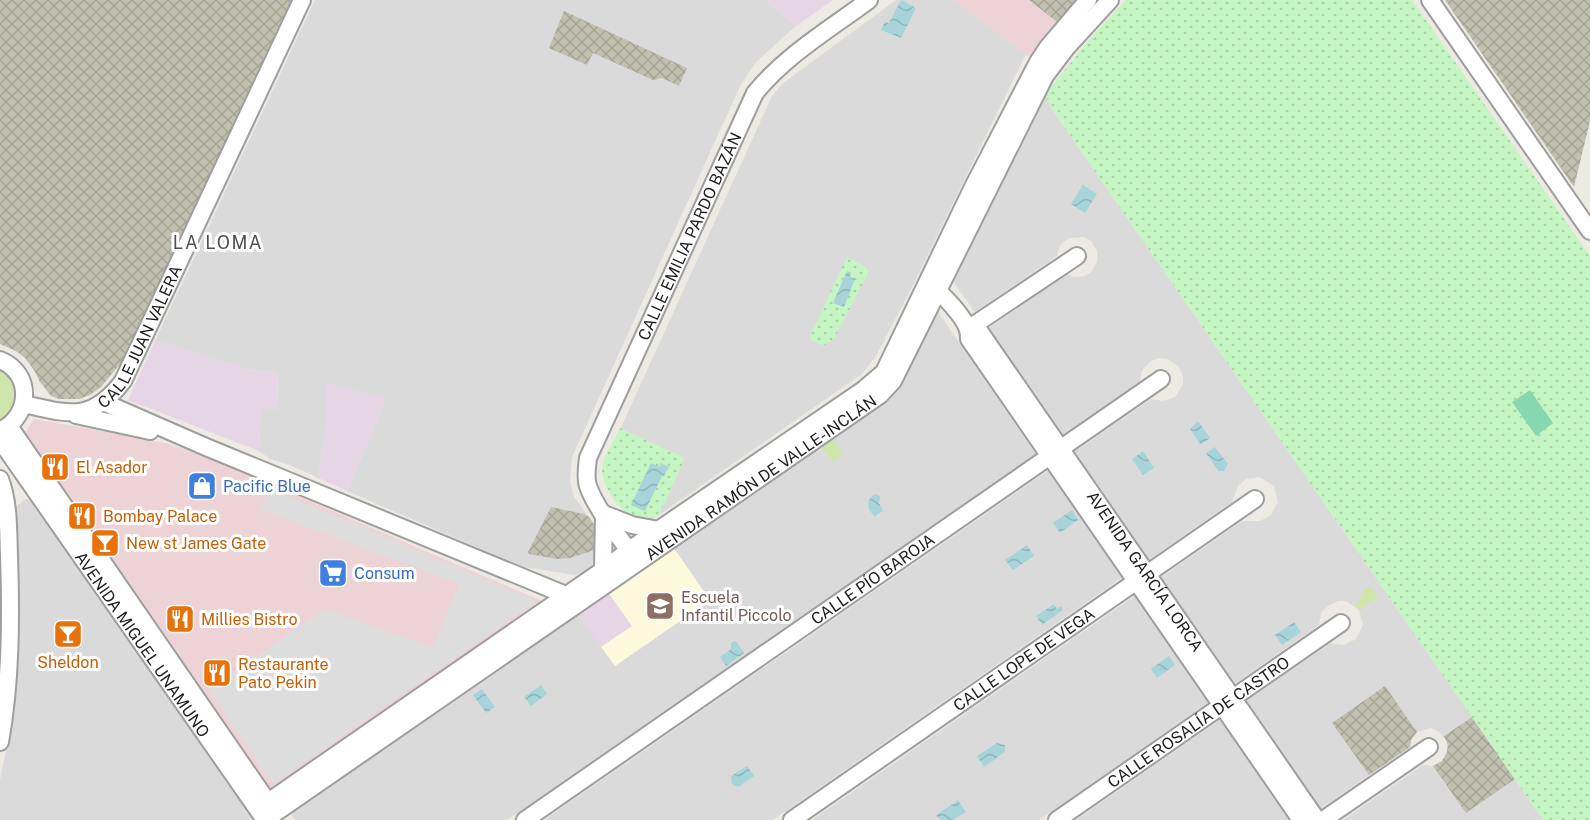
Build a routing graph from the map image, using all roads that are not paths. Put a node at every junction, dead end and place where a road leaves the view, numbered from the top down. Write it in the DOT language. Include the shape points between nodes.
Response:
graph roads {
  1 [pos="302,0"];
  2 [pos="869,0"];
  3 [pos="1088,0"];
  4 [pos="1110,0"];
  5 [pos="1430,0"];
  6 [pos="1590,231"];
  7 [pos="1077,256"];
  8 [pos="932,287"];
  9 [pos="968,329"];
  10 [pos="0,360"];
  11 [pos="1161,380"];
  12 [pos="103,402"];
  13 [pos="24,404"];
  14 [pos="70,414"];
  15 [pos="3,432"];
  16 [pos="206,447"];
  17 [pos="1055,453"];
  18 [pos="0,478"];
  19 [pos="1255,499"];
  20 [pos="604,514"];
  21 [pos="659,530"];
  22 [pos="633,556"];
  23 [pos="603,570"];
  24 [pos="1141,578"];
  25 [pos="572,598"];
  26 [pos="1341,623"];
  27 [pos="1227,702"];
  28 [pos="0,742"];
  29 [pos="1429,747"];
  30 [pos="272,814"];
  31 [pos="525,820"];
  32 [pos="792,820"];
  33 [pos="1057,820"];
  34 [pos="1301,820"];
  35 [pos="1317,820"];
  36 [pos="1323,820"];
  1 -- 12 [label="street, CALLE JUAN VALERA" via="123,381"];
  2 -- 20 [label="street, CALLE EMILIA PARDO BAZÁN" via="786,60 755,93 588,458 588,486"];
  3 -- 8 [label="street, AVENIDA RAMÓN DE VALLE-INCLÁN" via="1038,62 974,185"];
  4 -- 8 [label="street, AVENIDA RAMÓN DE VALLE-INCLÁN" via="1045,76"];
  5 -- 6 [label="street"];
  7 -- 9 [label="street"];
  8 -- 9 [label="street, AVENIDA GARCÍA LORCA"];
  8 -- 21 [label="street, AVENIDA RAMÓN DE VALLE-INCLÁN" via="884,372 864,390"];
  8 -- 22 [label="street, AVENIDA RAMÓN DE VALLE-INCLÁN" via="893,381 880,395"];
  9 -- 17 [label="street, AVENIDA GARCÍA LORCA" via="969,339"];
  10 -- 13 [label="street" via="19,374"];
  11 -- 17 [label="street, CALLE PÍO BAROJA"];
  12 -- 14 [label="street, CALLE JUAN VALERA"];
  12 -- 16 [label="street"];
  13 -- 14 [label="street, CALLE JUAN VALERA"];
  13 -- 15 [label="street"];
  14 -- 16 [label="street" via="158,432"];
  15 -- 30 [label="street"];
  16 -- 25 [label="street"];
  17 -- 24 [label="street, AVENIDA GARCÍA LORCA"];
  17 -- 31 [label="street, CALLE PÍO BAROJA"];
  18 -- 28 [label="street" via="8,515 10,607"];
  19 -- 24 [label="street, CALLE LOPE DE VEGA"];
  20 -- 21 [label="street"];
  20 -- 22 [label="street, CALLE EMILIA PARDO BAZÁN"];
  20 -- 23 [label="street"];
  21 -- 22 [label="street, AVENIDA RAMÓN DE VALLE-INCLÁN"];
  22 -- 23 [label="street, AVENIDA RAMÓN DE VALLE-INCLÁN"];
  22 -- 25 [label="street, AVENIDA RAMÓN DE VALLE-INCLÁN"];
  23 -- 25 [label="street, AVENIDA RAMÓN DE VALLE-INCLÁN"];
  24 -- 27 [label="street, AVENIDA GARCÍA LORCA"];
  24 -- 32 [label="street, CALLE LOPE DE VEGA"];
  25 -- 30 [label="street, AVENIDA RAMÓN DE VALLE-INCLÁN"];
  26 -- 27 [label="street, CALLE ROSALÍA DE CASTRO"];
  27 -- 33 [label="street, CALLE ROSALÍA DE CASTRO"];
  27 -- 34 [label="street, AVENIDA GARCÍA LORCA"];
  27 -- 35 [label="street, AVENIDA GARCÍA LORCA"];
  29 -- 36 [label="street"];
}
